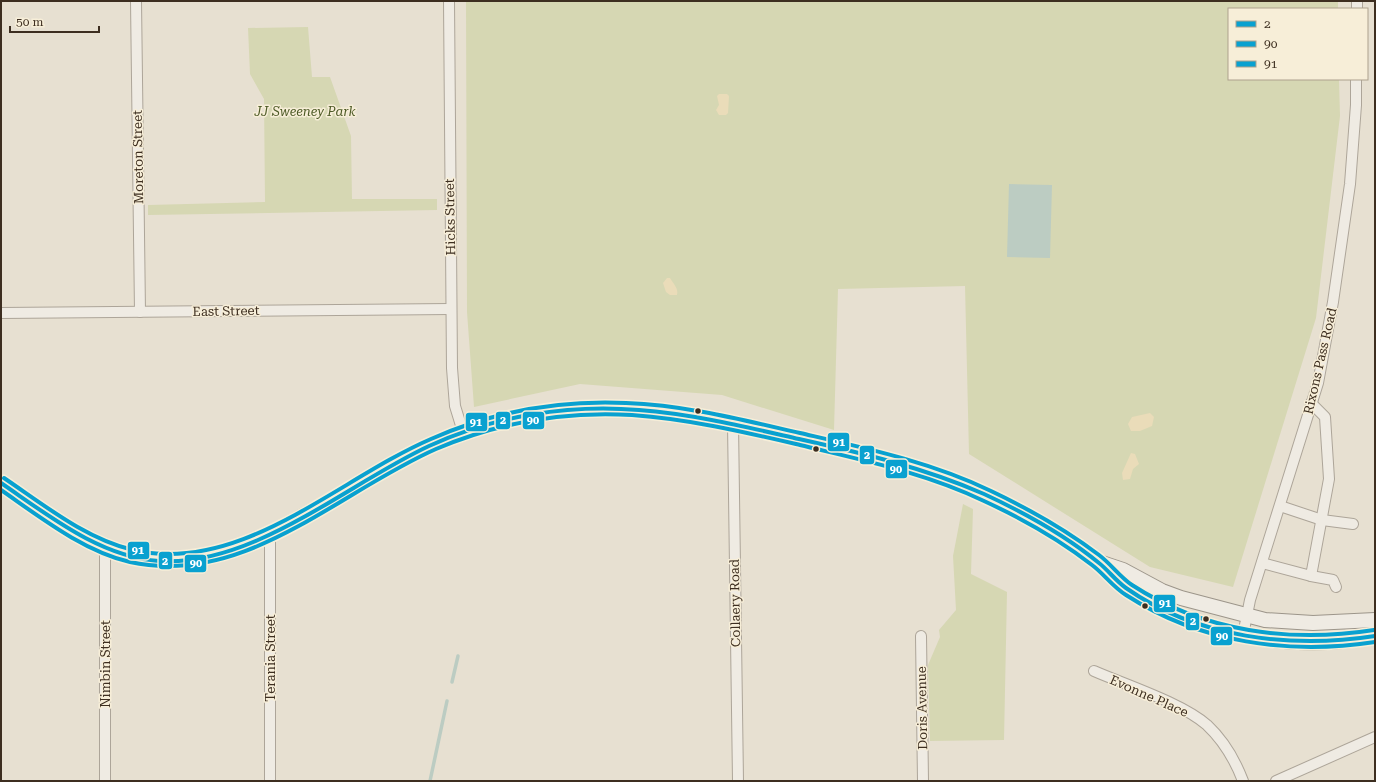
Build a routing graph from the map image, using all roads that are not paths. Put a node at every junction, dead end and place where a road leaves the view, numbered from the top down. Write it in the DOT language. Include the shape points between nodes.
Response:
graph roads {
  1 [pos="136,1"];
  2 [pos="449,1"];
  3 [pos="1356,80"];
  4 [pos="451,310"];
  5 [pos="140,312"];
  6 [pos="1,313"];
  7 [pos="1311,403"];
  8 [pos="732,424"];
  9 [pos="463,432"];
  10 [pos="1,483"];
  11 [pos="1280,506"];
  12 [pos="1322,520"];
  13 [pos="1353,524"];
  14 [pos="270,534"];
  15 [pos="105,548"];
  16 [pos="1097,561"];
  17 [pos="1262,563"];
  18 [pos="1311,576"];
  19 [pos="1336,587"];
  20 [pos="1246,616"];
  21 [pos="1375,620"];
  22 [pos="1243,635"];
  23 [pos="921,636"];
  24 [pos="1375,636"];
  25 [pos="1094,672"];
  26 [pos="1375,737"];
  27 [pos="105,781"];
  28 [pos="270,781"];
  29 [pos="738,781"];
  30 [pos="923,781"];
  31 [pos="1243,781"];
  32 [pos="1276,781"];
  1 -- 5 [label="street, Moreton Street"];
  2 -- 4 [label="street, Hicks Street"];
  3 -- 7 [label="street, Rixons Pass Road" via="1350,184 1333,302 1318,383"];
  4 -- 5 [label="street, East Street"];
  4 -- 9 [label="street, Hicks Street" via="455,406"];
  5 -- 6 [label="street, East Street"];
  7 -- 11 [label="street, Rixons Pass Road"];
  7 -- 12 [label="street" via="1325,417 1329,479"];
  8 -- 9 [label="main road" via="654,411 607,408 550,412"];
  8 -- 16 [label="main road" via="884,458 935,473 1009,506"];
  8 -- 29 [label="street, Collaery Road"];
  9 -- 14 [label="main road" via="416,453"];
  10 -- 15 [label="main road" via="66,528"];
  11 -- 12 [label="street"];
  11 -- 17 [label="street, Rixons Pass Road"];
  12 -- 13 [label="street"];
  12 -- 18 [label="street"];
  14 -- 15 [label="main road" via="222,554 192,561 133,558"];
  14 -- 28 [label="street, Terania Street"];
  15 -- 27 [label="street, Nimbin Street"];
  16 -- 20 [label="main road" via="1123,570 1162,591 1205,606"];
  16 -- 22 [label="main road" via="1130,591 1157,605 1189,620"];
  17 -- 18 [label="street"];
  17 -- 20 [label="street, Rixons Pass Road"];
  18 -- 19 [label="street" via="1333,580"];
  20 -- 21 [label="main road" via="1290,623"];
  20 -- 22 [label="street, Rixons Pass Road"];
  22 -- 24 [label="main road" via="1305,642 1341,641"];
  23 -- 30 [label="street, Doris Avenue"];
  25 -- 31 [label="street, Evonne Place" via="1186,710 1206,724 1224,744"];
  26 -- 32 [label="street"];
}
